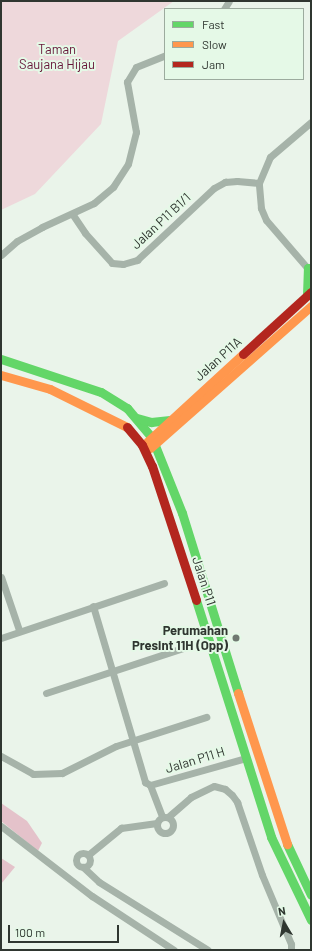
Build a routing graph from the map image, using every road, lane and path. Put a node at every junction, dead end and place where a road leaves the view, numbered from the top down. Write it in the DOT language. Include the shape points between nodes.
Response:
graph roads {
  1 [pos="164,55"];
  2 [pos="311,122"];
  3 [pos="259,183"];
  4 [pos="73,215"];
  5 [pos="1,255"];
  6 [pos="310,269"];
  7 [pos="309,293"];
  8 [pos="311,307"];
  9 [pos="1,359"];
  10 [pos="1,375"];
  11 [pos="13,378"];
  12 [pos="1,383"];
  13 [pos="137,418"];
  14 [pos="170,420"];
  15 [pos="153,441"];
  16 [pos="144,449"];
  17 [pos="1,577"];
  18 [pos="164,583"];
  19 [pos="93,606"];
  20 [pos="19,630"];
  21 [pos="1,638"];
  22 [pos="186,647"];
  23 [pos="112,671"];
  24 [pos="46,693"];
  25 [pos="206,716"];
  26 [pos="254,738"];
  27 [pos="132,739"];
  28 [pos="1,756"];
  29 [pos="246,758"];
  30 [pos="264,772"];
  31 [pos="150,785"];
  32 [pos="165,817"];
  33 [pos="157,823"];
  34 [pos="1,826"];
  35 [pos="88,855"];
  36 [pos="83,867"];
  37 [pos="311,894"];
  38 [pos="311,920"];
  39 [pos="174,950"];
  40 [pos="208,950"];
  41 [pos="291,950"];
  1 -- 4 [label="street" via="136,67 127,82 136,132 128,164 113,187 94,203"];
  2 -- 3 [label="street" via="270,157"];
  3 -- 4 [label="street, Jalan P11 B1/1" via="225,182 214,188 137,260 123,264 112,263 85,233"];
  3 -- 6 [label="street" via="261,208 266,220"];
  4 -- 5 [label="street" via="42,227 17,241"];
  6 -- 7 [label="main road"];
  7 -- 14 [label="main road, Jalan P11A"];
  8 -- 15 [label="main road, Jalan P11A"];
  9 -- 13 [label="main road, Jalan P11" via="101,392 127,408"];
  10 -- 11 [label="main road, Jalan P11"];
  11 -- 12 [label="street"];
  11 -- 16 [label="main road, Jalan P11" via="50,389 116,420 127,427"];
  13 -- 14 [label="main road" via="151,422"];
  13 -- 15 [label="main road, Jalan P11"];
  14 -- 15 [label="main road, Jalan P11A"];
  15 -- 16 [label="main road, Jalan P11A"];
  15 -- 26 [label="main road, Jalan P11" via="182,513"];
  16 -- 29 [label="main road, Jalan P11" via="170,516"];
  17 -- 20 [label="street"];
  18 -- 19 [label="street"];
  19 -- 20 [label="street"];
  19 -- 23 [label="street"];
  20 -- 21 [label="street"];
  22 -- 23 [label="street"];
  23 -- 24 [label="street"];
  23 -- 27 [label="street"];
  25 -- 27 [label="street"];
  26 -- 29 [label="main road"];
  26 -- 30 [label="main road, Jalan P11"];
  27 -- 28 [label="street" via="62,773 33,774"];
  27 -- 31 [label="street" via="145,782"];
  29 -- 30 [label="main road"];
  29 -- 31 [label="street, Jalan P11 H"];
  29 -- 38 [label="main road, Jalan P11" via="271,837"];
  30 -- 37 [label="main road, Jalan P11" via="282,834"];
  31 -- 32 [label="street"];
  32 -- 33 [label="street"];
  32 -- 33 [label="street" via="174,823 168,832 160,831"];
  32 -- 41 [label="street" via="191,797 214,786 225,789 232,795 238,802 262,876 291,944"];
  33 -- 35 [label="street" via="121,828"];
  34 -- 39 [label="street" via="92,896"];
  35 -- 36 [label="street" via="90,862"];
  35 -- 36 [label="street" via="80,853 76,857 76,863"];
  36 -- 40 [label="street" via="98,882"];
}
